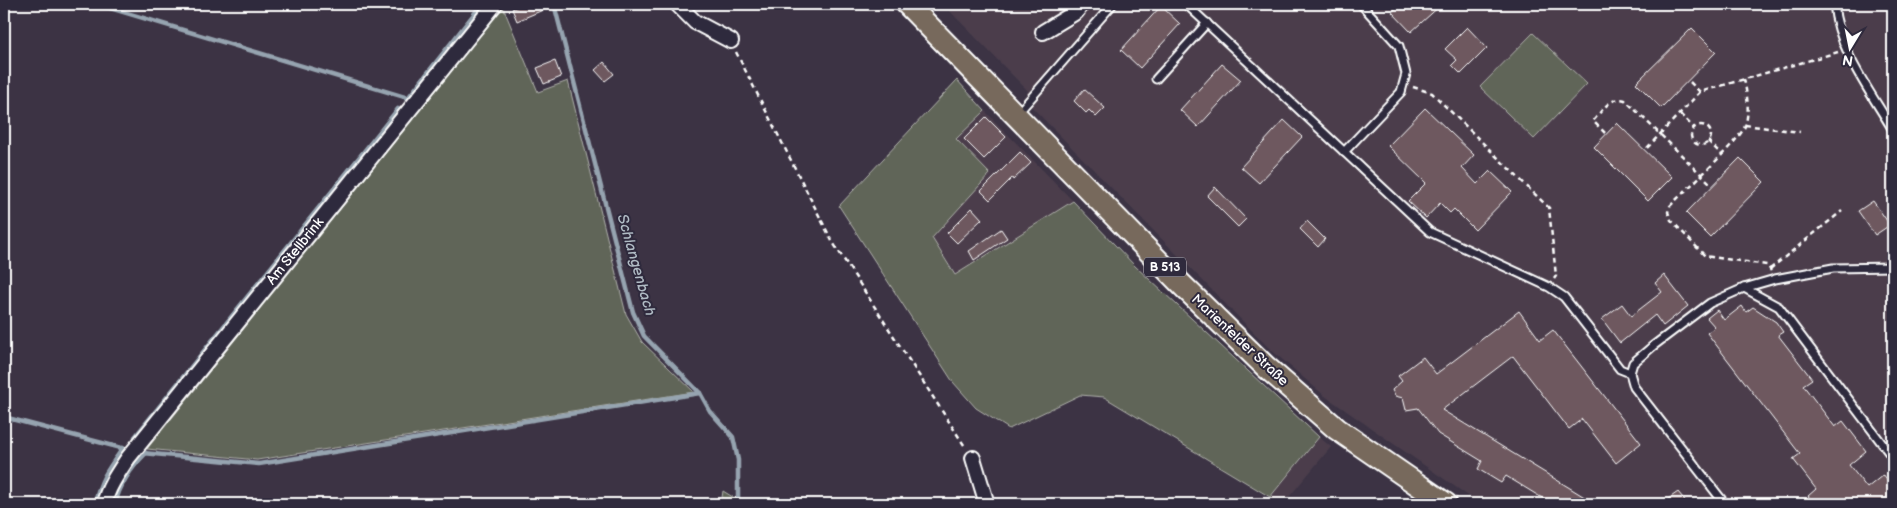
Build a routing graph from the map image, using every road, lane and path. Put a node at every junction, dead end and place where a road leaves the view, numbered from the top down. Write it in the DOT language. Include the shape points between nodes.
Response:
graph roads {
  1 [pos="495,4"];
  2 [pos="677,4"];
  3 [pos="907,4"];
  4 [pos="1082,4"];
  5 [pos="1113,4"];
  6 [pos="1186,4"];
  7 [pos="1361,4"];
  8 [pos="1834,4"];
  9 [pos="1207,23"];
  10 [pos="1043,32"];
  11 [pos="731,41"];
  12 [pos="1847,49"];
  13 [pos="1156,79"];
  14 [pos="1744,79"];
  15 [pos="1690,82"];
  16 [pos="1404,84"];
  17 [pos="1700,92"];
  18 [pos="1680,114"];
  19 [pos="1016,115"];
  20 [pos="1745,125"];
  21 [pos="1694,128"];
  22 [pos="1893,130"];
  23 [pos="1800,132"];
  24 [pos="1604,133"];
  25 [pos="1660,134"];
  26 [pos="1708,141"];
  27 [pos="1647,148"];
  28 [pos="1344,152"];
  29 [pos="1721,154"];
  30 [pos="1701,174"];
  31 [pos="1711,184"];
  32 [pos="1842,211"];
  33 [pos="1893,267"];
  34 [pos="1770,269"];
  35 [pos="1775,279"];
  36 [pos="1548,286"];
  37 [pos="1744,288"];
  38 [pos="1630,373"];
  39 [pos="973,458"];
  40 [pos="1893,458"];
  41 [pos="104,504"];
  42 [pos="987,504"];
  43 [pos="1446,504"];
  44 [pos="1725,504"];
  1 -- 41 [label="street, Am Stellbrink" via="128,458 113,480"];
  2 -- 11 [label="street" via="695,22"];
  3 -- 19 [label="main road, Marienfelder Straße / B 513"];
  4 -- 10 [label="street" via="1076,12"];
  5 -- 19 [label="lane"];
  6 -- 9 [label="lane"];
  7 -- 16 [label="lane" via="1399,46 1406,74"];
  8 -- 12 [label="lane" via="1835,22"];
  9 -- 13 [label="lane"];
  9 -- 28 [label="lane"];
  11 -- 39 [label="path" via="832,241"];
  12 -- 14 [label="path"];
  12 -- 22 [label="lane"];
  14 -- 17 [label="path"];
  14 -- 20 [label="path" via="1748,100"];
  15 -- 17 [label="path"];
  16 -- 28 [label="lane" via="1401,92"];
  16 -- 36 [label="path" via="1432,93 1549,208 1556,276"];
  17 -- 18 [label="path"];
  18 -- 21 [label="path"];
  18 -- 25 [label="path"];
  19 -- 43 [label="main road, Marienfelder Straße / B 513" via="1266,367 1337,429"];
  20 -- 23 [label="path"];
  20 -- 29 [label="path"];
  21 -- 26 [label="path" via="1693,140 1700,144"];
  21 -- 26 [label="path" via="1702,125 1709,129"];
  24 -- 25 [label="path" via="1593,121 1612,100 1618,98 1625,100"];
  25 -- 27 [label="path"];
  25 -- 30 [label="path"];
  26 -- 29 [label="path"];
  28 -- 36 [label="lane" via="1430,232"];
  29 -- 30 [label="path"];
  30 -- 31 [label="path"];
  30 -- 34 [label="path" via="1670,206 1671,220 1705,256 1767,265"];
  32 -- 34 [label="path"];
  33 -- 35 [label="lane" via="1833,268"];
  34 -- 35 [label="path"];
  35 -- 37 [label="lane"];
  36 -- 38 [label="lane" via="1564,297 1620,369"];
  37 -- 38 [label="lane" via="1710,303 1680,324 1633,363"];
  37 -- 40 [label="lane" via="1779,307"];
  38 -- 44 [label="lane" via="1634,387"];
  39 -- 42 [label="street"];
}
